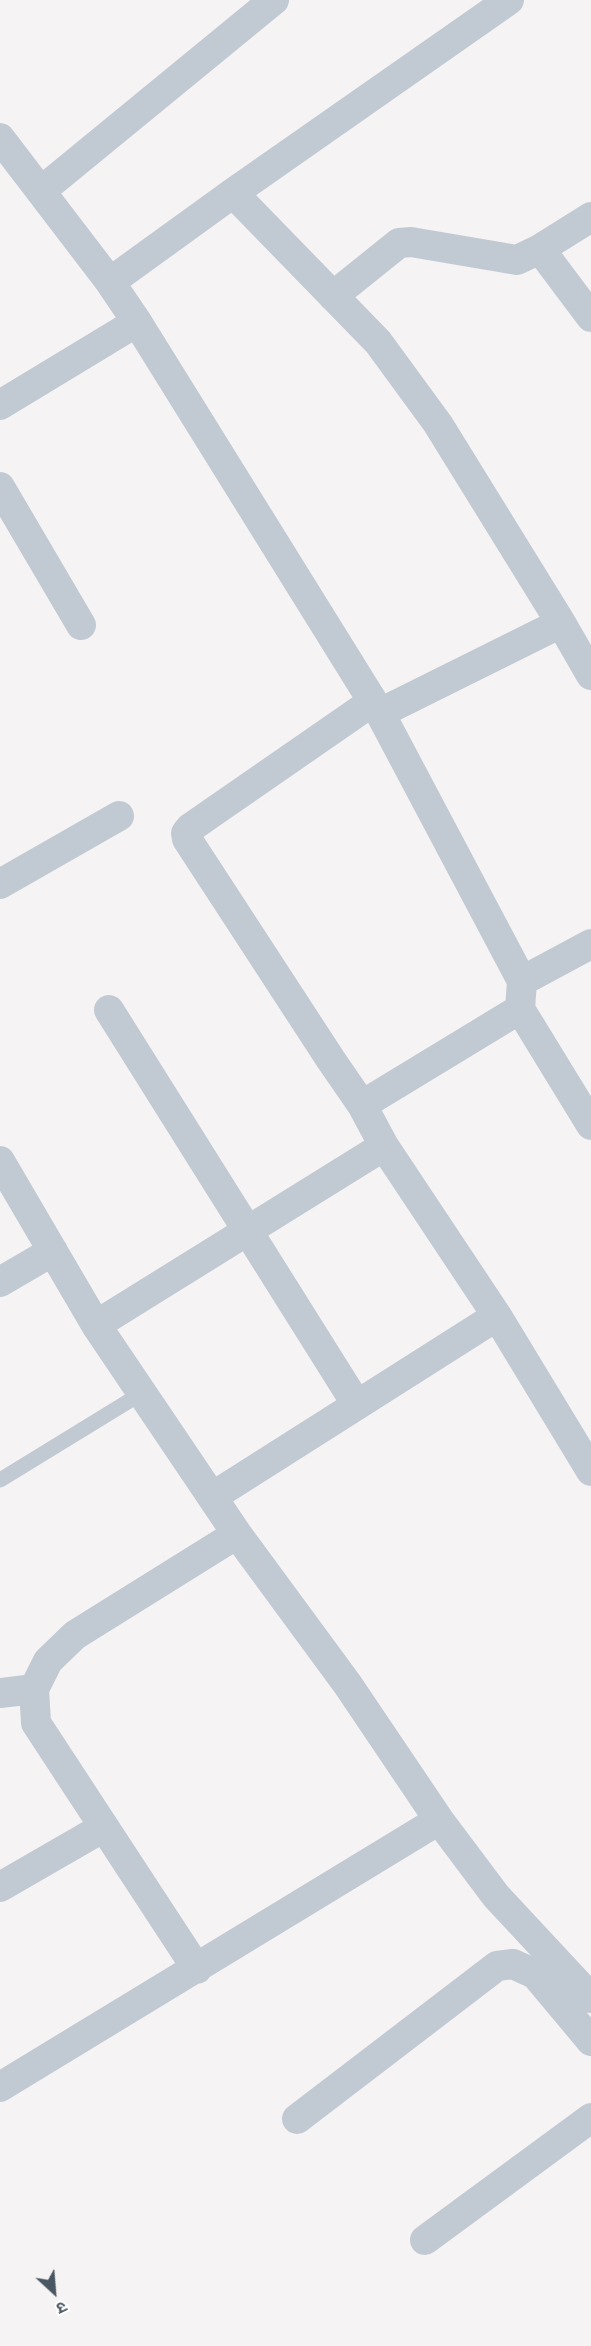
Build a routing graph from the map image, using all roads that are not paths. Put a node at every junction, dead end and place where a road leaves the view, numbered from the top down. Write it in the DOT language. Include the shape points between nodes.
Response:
graph roads {
  1 [pos="274,0"];
  2 [pos="509,0"];
  3 [pos="0,138"];
  4 [pos="40,191"];
  5 [pos="233,193"];
  6 [pos="591,217"];
  7 [pos="540,249"];
  8 [pos="110,282"];
  9 [pos="333,296"];
  10 [pos="591,317"];
  11 [pos="137,322"];
  12 [pos="0,405"];
  13 [pos="0,487"];
  14 [pos="561,623"];
  15 [pos="81,625"];
  16 [pos="591,675"];
  17 [pos="376,707"];
  18 [pos="119,816"];
  19 [pos="0,884"];
  20 [pos="591,944"];
  21 [pos="521,995"];
  22 [pos="109,1010"];
  23 [pos="362,1105"];
  24 [pos="591,1125"];
  25 [pos="384,1146"];
  26 [pos="0,1161"];
  27 [pos="247,1231"];
  28 [pos="53,1251"];
  29 [pos="0,1282"];
  30 [pos="497,1316"];
  31 [pos="96,1325"];
  32 [pos="142,1393"];
  33 [pos="357,1405"];
  34 [pos="591,1471"];
  35 [pos="0,1480"];
  36 [pos="212,1497"];
  37 [pos="237,1534"];
  38 [pos="34,1689"];
  39 [pos="0,1693"];
  40 [pos="439,1820"];
  41 [pos="104,1827"];
  42 [pos="0,1887"];
  43 [pos="197,1969"];
  44 [pos="591,1998"];
  45 [pos="591,2041"];
  46 [pos="0,2087"];
  47 [pos="591,2118"];
  48 [pos="297,2119"];
  49 [pos="425,2240"];
  1 -- 4 [label="street"];
  2 -- 5 [label="street"];
  3 -- 4 [label="street"];
  4 -- 8 [label="street"];
  5 -- 8 [label="street"];
  5 -- 9 [label="street"];
  6 -- 7 [label="street"];
  7 -- 9 [label="street" via="517,260 399,243"];
  7 -- 10 [label="street"];
  8 -- 11 [label="street"];
  9 -- 14 [label="street" via="378,342 438,424"];
  11 -- 12 [label="street"];
  11 -- 17 [label="street"];
  13 -- 15 [label="street"];
  14 -- 16 [label="street"];
  14 -- 17 [label="street"];
  17 -- 21 [label="street"];
  17 -- 23 [label="street" via="186,833 191,847"];
  18 -- 19 [label="street"];
  20 -- 21 [label="street"];
  21 -- 23 [label="street"];
  21 -- 24 [label="street"];
  22 -- 27 [label="street"];
  23 -- 25 [label="street"];
  25 -- 27 [label="street"];
  25 -- 30 [label="street"];
  26 -- 28 [label="street"];
  27 -- 31 [label="street"];
  27 -- 33 [label="street"];
  28 -- 29 [label="street"];
  28 -- 31 [label="street"];
  30 -- 33 [label="street"];
  30 -- 34 [label="street"];
  31 -- 32 [label="street"];
  32 -- 35 [label="lane"];
  32 -- 36 [label="street"];
  33 -- 36 [label="street"];
  36 -- 37 [label="street"];
  37 -- 38 [label="street" via="75,1635 48,1661"];
  37 -- 40 [label="street" via="348,1685"];
  38 -- 39 [label="street"];
  38 -- 41 [label="street" via="36,1723"];
  40 -- 43 [label="street"];
  40 -- 44 [label="street" via="496,1896"];
  41 -- 42 [label="street"];
  41 -- 43 [label="street"];
  43 -- 46 [label="street"];
  45 -- 48 [label="street" via="535,1974 513,1964 497,1966"];
  47 -- 49 [label="street"];
}
